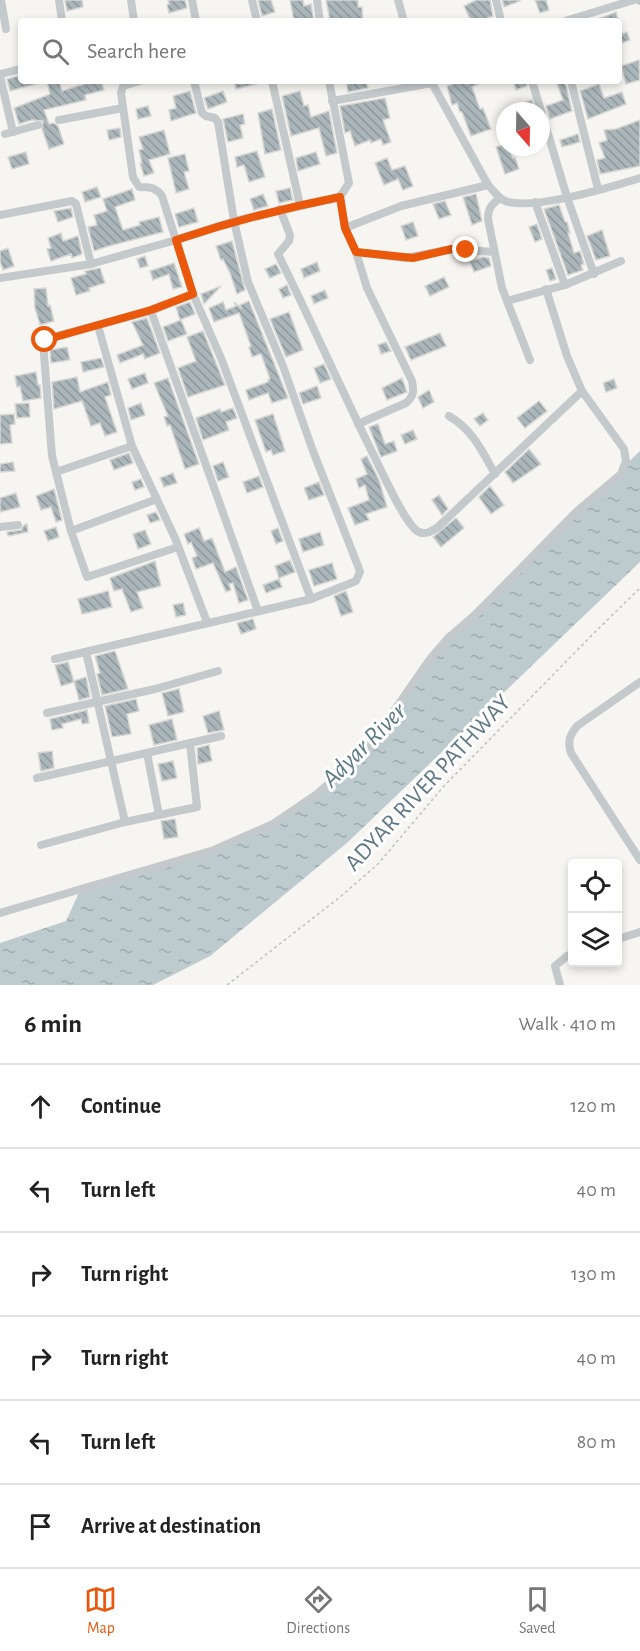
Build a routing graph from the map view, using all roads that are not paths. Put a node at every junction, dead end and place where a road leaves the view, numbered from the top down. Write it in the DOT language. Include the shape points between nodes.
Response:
graph roads {
  1 [pos="1,0"];
  2 [pos="59,0"];
  3 [pos="131,0"];
  4 [pos="192,0"];
  5 [pos="252,0"];
  6 [pos="317,0"];
  7 [pos="398,0"];
  8 [pos="496,0"];
  9 [pos="634,0"];
  10 [pos="62,18"];
  11 [pos="134,18"];
  12 [pos="195,18"];
  13 [pos="256,18"];
  14 [pos="320,18"];
  15 [pos="403,18"];
  16 [pos="500,18"];
  17 [pos="575,18"];
  18 [pos="6,29"];
  19 [pos="18,70"];
  20 [pos="0,75"];
  21 [pos="132,84"];
  22 [pos="195,84"];
  23 [pos="273,84"];
  24 [pos="329,84"];
  25 [pos="421,84"];
  26 [pos="432,84"];
  27 [pos="533,84"];
  28 [pos="572,84"];
  29 [pos="332,101"];
  30 [pos="123,108"];
  31 [pos="59,120"];
  32 [pos="38,125"];
  33 [pos="640,178"];
  34 [pos="488,185"];
  35 [pos="598,189"];
  36 [pos="340,197"];
  37 [pos="567,197"];
  38 [pos="500,198"];
  39 [pos="535,202"];
  40 [pos="300,205"];
  41 [pos="280,209"];
  42 [pos="0,215"];
  43 [pos="234,221"];
  44 [pos="345,228"];
  45 [pos="176,240"];
  46 [pos="356,252"];
  47 [pos="494,252"];
  48 [pos="621,261"];
  49 [pos="91,264"];
  50 [pos="594,274"];
  51 [pos="0,278"];
  52 [pos="565,285"];
  53 [pos="546,289"];
  54 [pos="193,294"];
  55 [pos="507,301"];
  56 [pos="151,310"];
  57 [pos="98,326"];
  58 [pos="530,360"];
  59 [pos="582,391"];
  60 [pos="449,416"];
  61 [pos="358,424"];
  62 [pos="132,446"];
  63 [pos="56,472"];
  64 [pos="495,474"];
  65 [pos="157,499"];
  66 [pos="18,525"];
  67 [pos="0,527"];
  68 [pos="71,531"];
  69 [pos="178,547"];
  70 [pos="311,599"];
  71 [pos="258,611"];
  72 [pos="207,622"];
  73 [pos="86,652"];
  74 [pos="55,660"];
  75 [pos="218,671"];
  76 [pos="640,682"];
  77 [pos="97,702"];
  78 [pos="47,713"];
  79 [pos="221,736"];
  80 [pos="190,743"];
  81 [pos="147,753"];
  82 [pos="111,760"];
  83 [pos="37,778"];
  84 [pos="159,815"];
  85 [pos="124,822"];
  86 [pos="41,845"];
  87 [pos="640,860"];
  88 [pos="0,913"];
  89 [pos="640,932"];
  90 [pos="622,938"];
  91 [pos="568,956"];
  92 [pos="560,985"];
  1 -- 18 [label="street"];
  2 -- 10 [label="street"];
  3 -- 11 [label="street"];
  4 -- 12 [label="street"];
  5 -- 13 [label="street"];
  6 -- 14 [label="street"];
  7 -- 15 [label="street"];
  8 -- 16 [label="street"];
  9 -- 17 [label="street"];
  19 -- 20 [label="street"];
  20 -- 32 [label="street" via="9,133"];
  21 -- 30 [label="street" via="123,87"];
  22 -- 43 [label="street" via="202,113 218,122"];
  23 -- 40 [label="street"];
  24 -- 29 [label="street"];
  25 -- 29 [label="street"];
  26 -- 34 [label="street"];
  27 -- 37 [label="street"];
  28 -- 35 [label="street"];
  29 -- 36 [label="street" via="349,183"];
  30 -- 31 [label="street"];
  30 -- 45 [label="street" via="133,177 139,187 159,191"];
  33 -- 35 [label="street"];
  34 -- 38 [label="street"];
  34 -- 44 [label="street" via="401,206"];
  35 -- 37 [label="street"];
  36 -- 40 [label="street"];
  36 -- 44 [label="street"];
  37 -- 39 [label="street"];
  37 -- 50 [label="street"];
  38 -- 39 [label="street"];
  38 -- 47 [label="street" via="488,210"];
  39 -- 52 [label="street"];
  40 -- 41 [label="street"];
  41 -- 43 [label="street"];
  41 -- 61 [label="street" via="290,235 278,254"];
  42 -- 49 [label="street" via="72,201 80,216"];
  43 -- 45 [label="street"];
  43 -- 70 [label="street" via="248,282 360,572 356,581"];
  44 -- 46 [label="street"];
  45 -- 49 [label="street"];
  45 -- 54 [label="street"];
  46 -- 47 [label="street" via="405,258 452,249"];
  46 -- 61 [label="street" via="366,288 414,391 406,403"];
  47 -- 55 [label="street"];
  48 -- 50 [label="street"];
  49 -- 51 [label="street"];
  50 -- 52 [label="street"];
  52 -- 53 [label="street"];
  53 -- 55 [label="street"];
  53 -- 59 [label="street"];
  54 -- 56 [label="street"];
  54 -- 70 [label="street" via="221,358"];
  55 -- 58 [label="street"];
  56 -- 57 [label="street"];
  56 -- 71 [label="street"];
  57 -- 62 [label="street"];
  57 -- 63 [label="street" via="43,342"];
  59 -- 64 [label="street"];
  59 -- 88 [label="street" via="624,449 626,461 621,474 576,512 448,638 347,768 273,824 244,838 181,861"];
  60 -- 64 [label="street" via="473,436"];
  61 -- 64 [label="street" via="408,521 422,533 438,527"];
  62 -- 63 [label="street"];
  62 -- 65 [label="street"];
  63 -- 68 [label="street"];
  65 -- 68 [label="street"];
  65 -- 69 [label="street"];
  66 -- 67 [label="street"];
  68 -- 69 [label="street" via="87,577"];
  69 -- 72 [label="street"];
  70 -- 71 [label="street"];
  71 -- 72 [label="street"];
  72 -- 73 [label="street"];
  73 -- 74 [label="street"];
  73 -- 77 [label="street"];
  75 -- 77 [label="street"];
  76 -- 87 [label="street" via="578,726 570,734 568,745"];
  77 -- 78 [label="street"];
  77 -- 82 [label="street"];
  79 -- 80 [label="street"];
  80 -- 81 [label="street"];
  80 -- 84 [label="street" via="197,807"];
  81 -- 82 [label="street"];
  81 -- 84 [label="street"];
  82 -- 83 [label="street"];
  82 -- 85 [label="street"];
  84 -- 85 [label="street"];
  85 -- 86 [label="street"];
  89 -- 90 [label="street"];
  91 -- 92 [label="street" via="555,966"];
}
